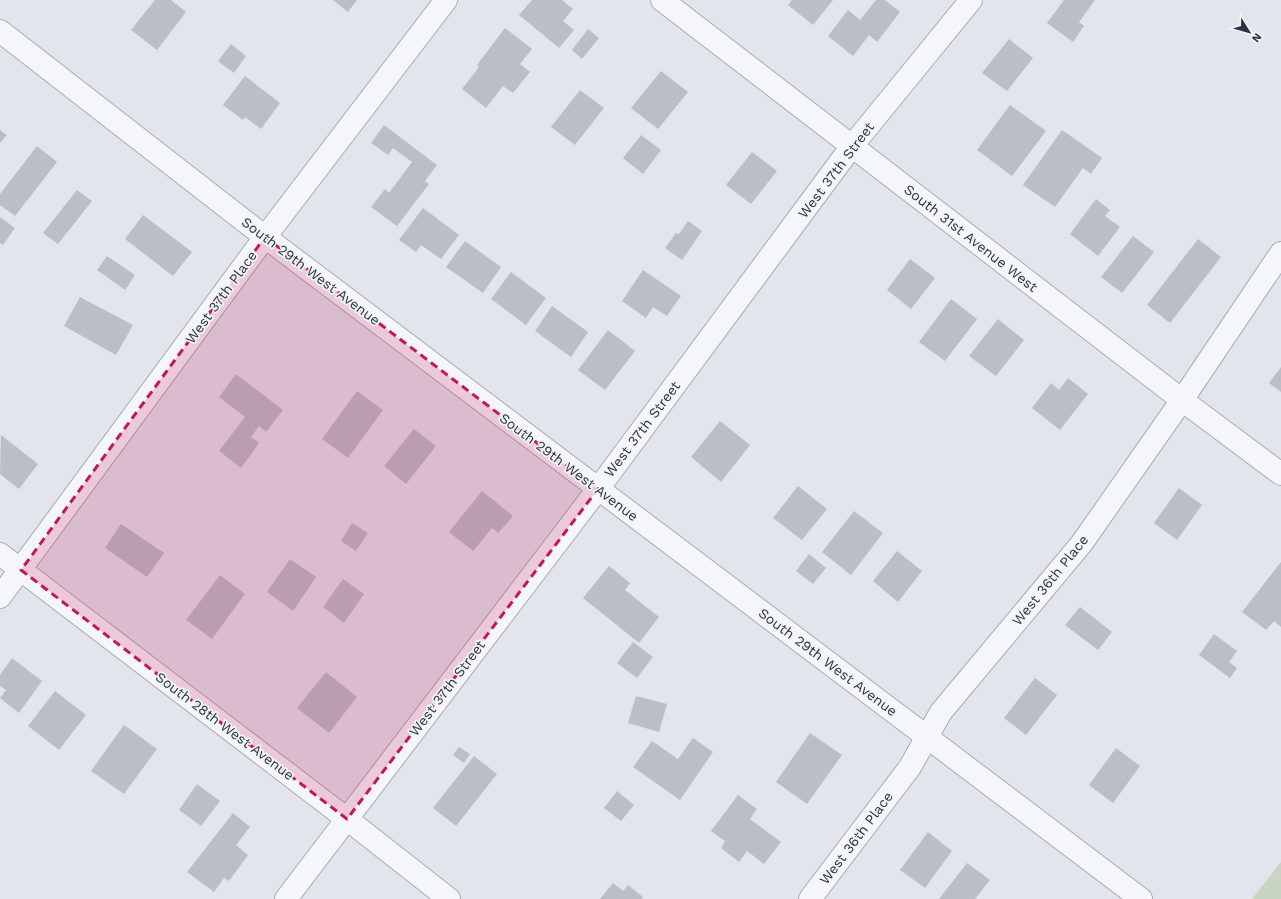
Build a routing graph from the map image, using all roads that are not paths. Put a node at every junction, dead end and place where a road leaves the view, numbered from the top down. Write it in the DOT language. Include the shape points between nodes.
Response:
graph roads {
  1 [pos="446,0"];
  2 [pos="662,0"];
  3 [pos="971,0"];
  4 [pos="0,31"];
  5 [pos="852,146"];
  6 [pos="265,237"];
  7 [pos="1281,253"];
  8 [pos="1182,400"];
  9 [pos="1281,474"];
  10 [pos="598,489"];
  11 [pos="0,554"];
  12 [pos="21,570"];
  13 [pos="0,597"];
  14 [pos="927,736"];
  15 [pos="347,819"];
  16 [pos="286,899"];
  17 [pos="449,899"];
  18 [pos="810,899"];
  19 [pos="1141,899"];
  1 -- 6 [label="street, West 37th Place"];
  2 -- 5 [label="street, South 31st Avenue West"];
  3 -- 5 [label="street, West 37th Street"];
  4 -- 6 [label="street, South 29th West Avenue"];
  5 -- 8 [label="street, South 31st Avenue West"];
  5 -- 10 [label="street, West 37th Street"];
  6 -- 10 [label="street, South 29th West Avenue"];
  6 -- 12 [label="street, West 37th Place"];
  7 -- 8 [label="street, West 36th Place"];
  8 -- 9 [label="street, South 31st Avenue West"];
  8 -- 14 [label="street, West 36th Place" via="1082,543 941,712"];
  10 -- 14 [label="street, South 29th West Avenue"];
  10 -- 15 [label="street, West 37th Street"];
  11 -- 12 [label="street, South 28th West Avenue"];
  12 -- 13 [label="street, West 37th Place"];
  12 -- 15 [label="street, South 28th West Avenue"];
  14 -- 18 [label="street, West 36th Place" via="910,767"];
  14 -- 19 [label="street, South 29th West Avenue"];
  15 -- 16 [label="street, West 37th Street"];
  15 -- 17 [label="street, South 28th West Avenue"];
}
